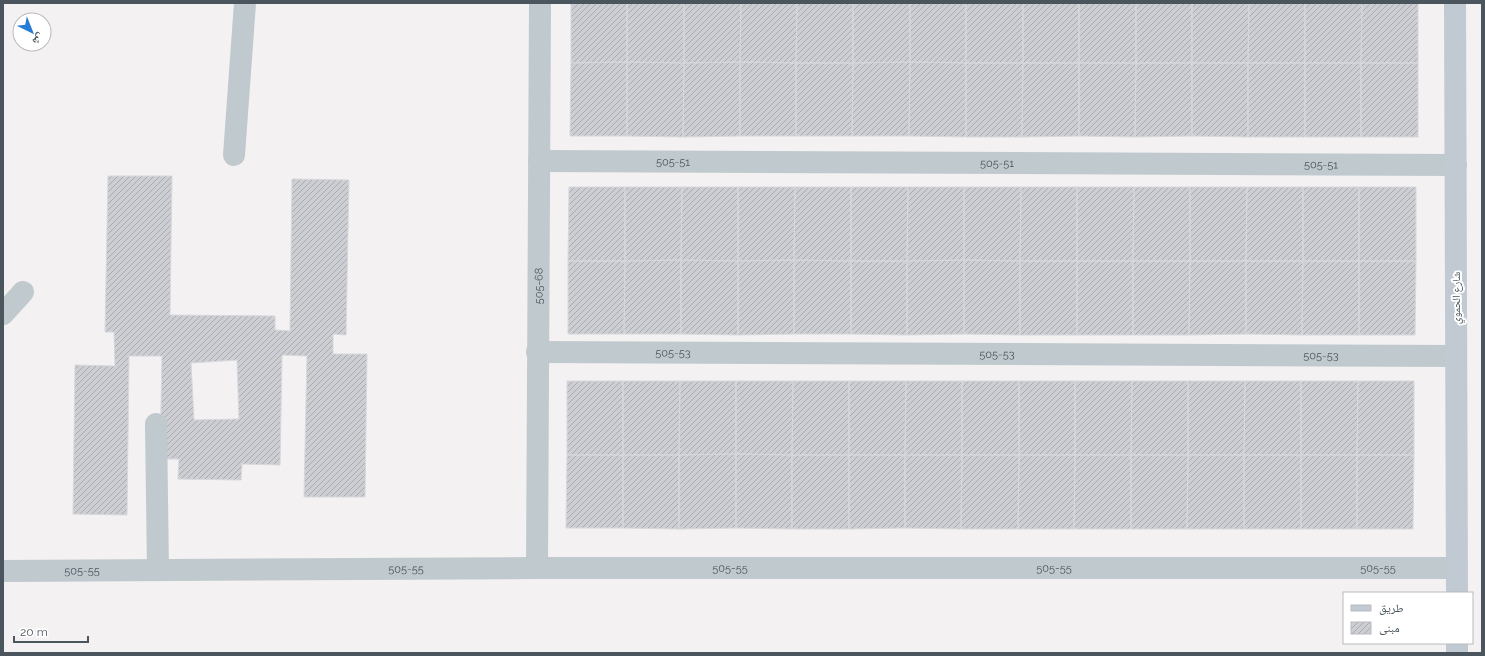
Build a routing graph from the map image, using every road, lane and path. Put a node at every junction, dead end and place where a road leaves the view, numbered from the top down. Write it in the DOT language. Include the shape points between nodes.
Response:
graph roads {
  1 [pos="245,3"];
  2 [pos="540,3"];
  3 [pos="1455,3"];
  4 [pos="234,155"];
  5 [pos="539,161"];
  6 [pos="1456,165"];
  7 [pos="22,292"];
  8 [pos="3,314"];
  9 [pos="537,352"];
  10 [pos="1456,356"];
  11 [pos="156,424"];
  12 [pos="537,568"];
  13 [pos="1457,568"];
  14 [pos="158,570"];
  15 [pos="3,571"];
  16 [pos="1457,592"];
  1 -- 4 [label="street"];
  2 -- 5 [label="street, 505-68"];
  3 -- 6 [label="street, شارع الحموي"];
  5 -- 6 [label="street, 505-51"];
  5 -- 9 [label="street, 505-68"];
  6 -- 10 [label="street, شارع الحموي"];
  7 -- 8 [label="street"];
  9 -- 10 [label="street, 505-53"];
  9 -- 12 [label="street, 505-68"];
  10 -- 13 [label="street, شارع الحموي"];
  11 -- 14 [label="street"];
  12 -- 13 [label="street, 505-55"];
  12 -- 14 [label="street, 505-55"];
  13 -- 16 [label="street, شارع الحموي"];
  14 -- 15 [label="street, 505-55"];
}
